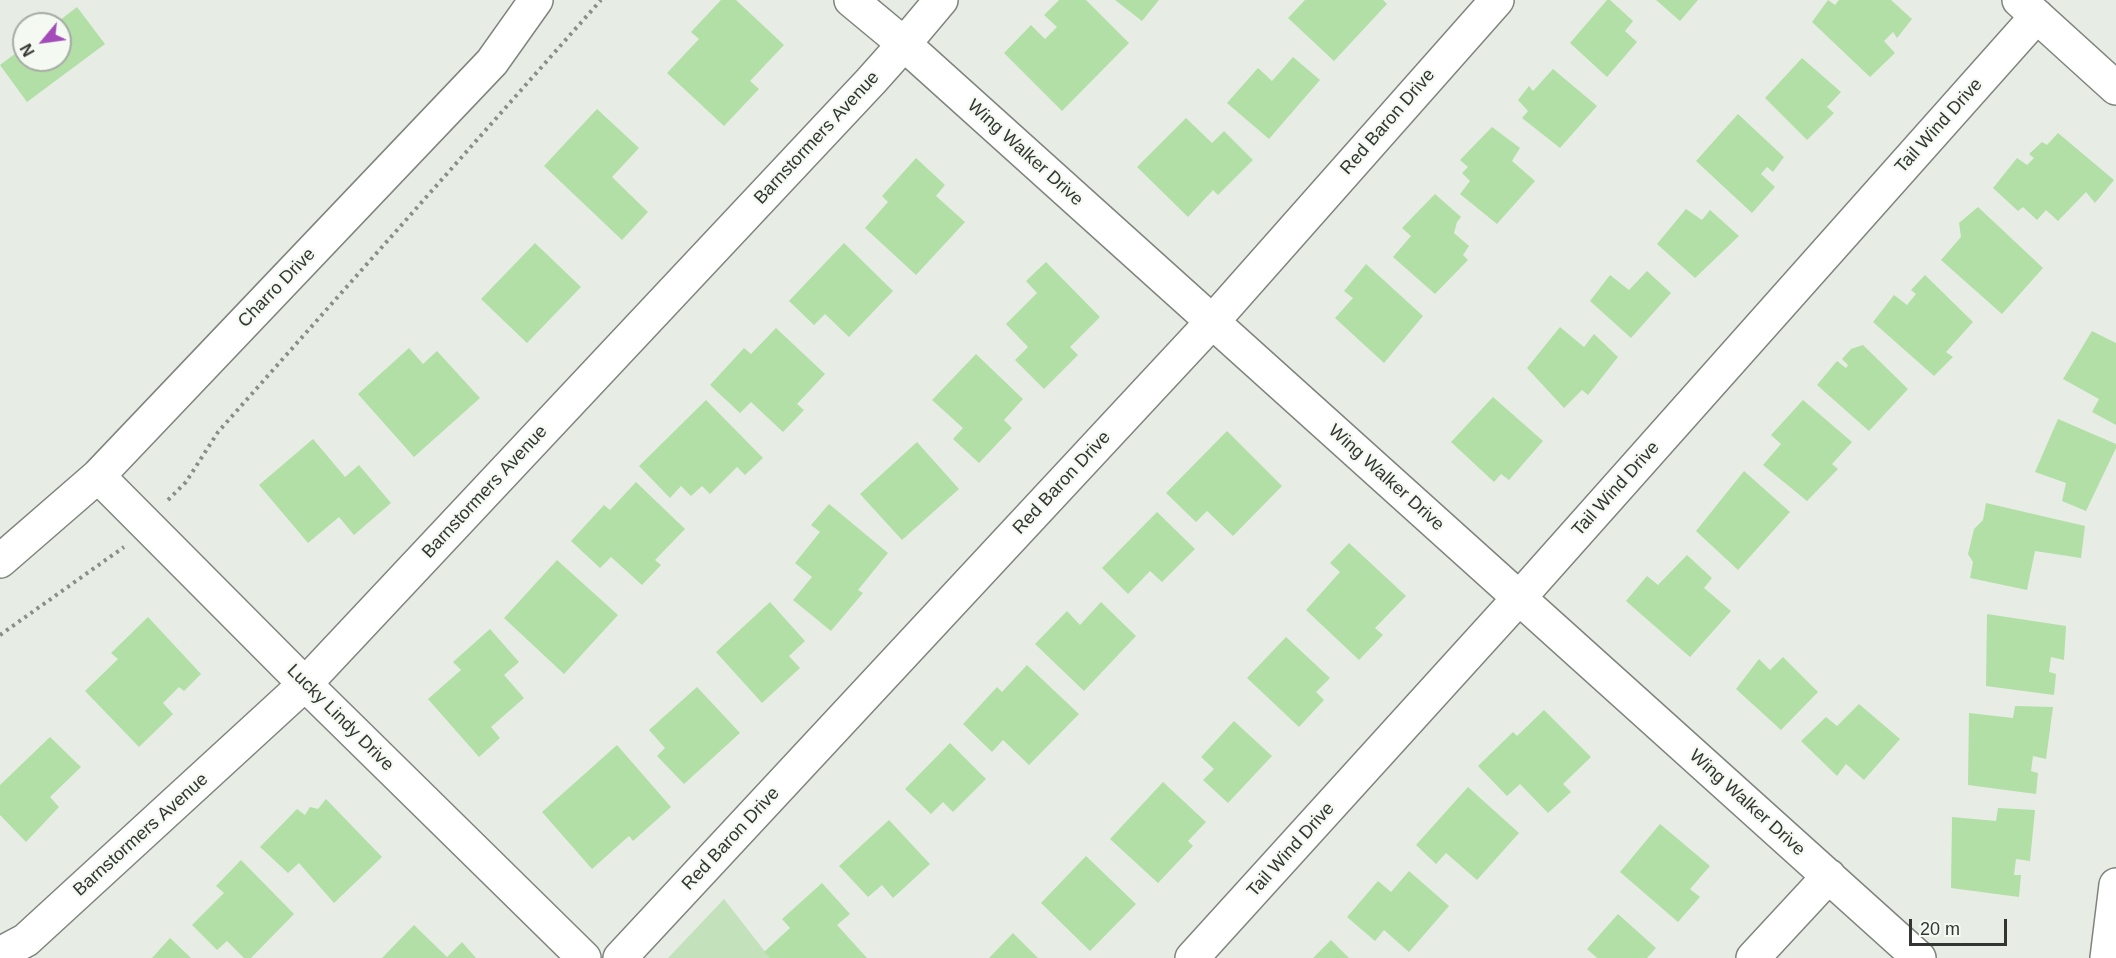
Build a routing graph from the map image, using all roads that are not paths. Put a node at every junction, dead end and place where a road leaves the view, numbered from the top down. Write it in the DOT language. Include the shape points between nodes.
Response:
graph roads {
  1 [pos="537,0"];
  2 [pos="851,0"];
  3 [pos="941,0"];
  4 [pos="1497,0"];
  5 [pos="2028,8"];
  6 [pos="904,44"];
  7 [pos="2116,88"];
  8 [pos="1212,322"];
  9 [pos="98,476"];
  10 [pos="0,561"];
  11 [pos="1519,598"];
  12 [pos="305,684"];
  13 [pos="1828,876"];
  14 [pos="2116,885"];
  15 [pos="0,954"];
  16 [pos="584,958"];
  17 [pos="620,958"];
  18 [pos="1192,958"];
  19 [pos="1753,958"];
  20 [pos="1919,958"];
  21 [pos="2107,958"];
  1 -- 9 [label="street, Charro Drive" via="492,62"];
  2 -- 6 [label="street, Wing Walker Drive"];
  3 -- 6 [label="street, Barnstormers Avenue"];
  4 -- 8 [label="street, Red Baron Drive"];
  5 -- 7 [label="street"];
  5 -- 11 [label="street, Tail Wind Drive"];
  6 -- 8 [label="street, Wing Walker Drive"];
  6 -- 12 [label="street, Barnstormers Avenue"];
  8 -- 11 [label="street, Wing Walker Drive"];
  8 -- 17 [label="street, Red Baron Drive"];
  9 -- 10 [label="street, Charro Drive"];
  9 -- 12 [label="street, Lucky Lindy Drive"];
  11 -- 13 [label="street, Wing Walker Drive"];
  11 -- 18 [label="street, Tail Wind Drive"];
  12 -- 15 [label="street, Barnstormers Avenue" via="26,939"];
  12 -- 16 [label="street, Lucky Lindy Drive"];
  13 -- 19 [label="street"];
  13 -- 20 [label="street, Wing Walker Drive"];
  14 -- 21 [label="street"];
}
